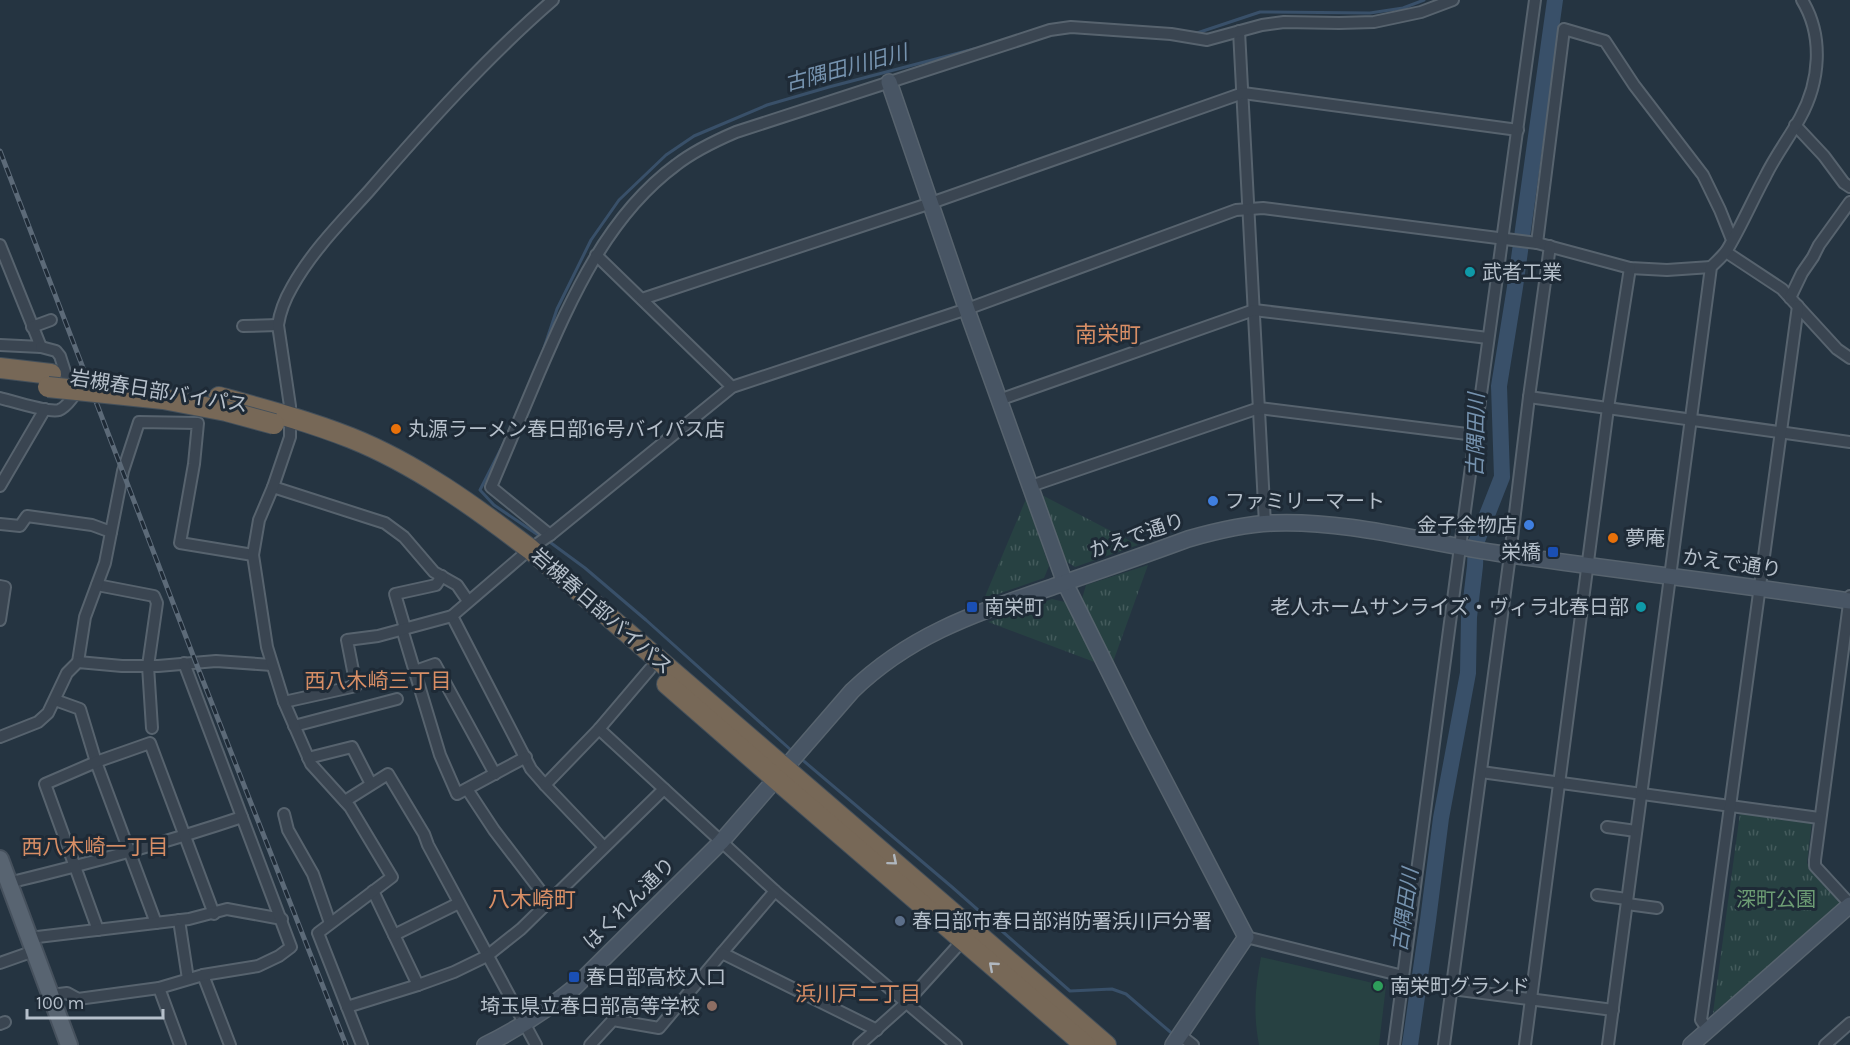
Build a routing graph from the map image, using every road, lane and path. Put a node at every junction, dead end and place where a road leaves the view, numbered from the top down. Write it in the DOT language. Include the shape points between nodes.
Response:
graph roads {
  1 [pos="553,0"];
  2 [pos="1453,0"];
  3 [pos="1535,0"];
  4 [pos="1802,0"];
  5 [pos="1239,32"];
  6 [pos="889,82"];
  7 [pos="1242,93"];
  8 [pos="1795,125"];
  9 [pos="1518,130"];
  10 [pos="1850,187"];
  11 [pos="1850,202"];
  12 [pos="931,203"];
  13 [pos="1249,208"];
  14 [pos="1507,240"];
  15 [pos="1732,240"];
  16 [pos="1537,243"];
  17 [pos="0,245"];
  18 [pos="1550,246"];
  19 [pos="1726,252"];
  20 [pos="596,255"];
  21 [pos="3,263"];
  22 [pos="1711,267"];
  23 [pos="1630,268"];
  24 [pos="642,299"];
  25 [pos="1794,302"];
  26 [pos="967,309"];
  27 [pos="1254,310"];
  28 [pos="51,320"];
  29 [pos="278,325"];
  30 [pos="243,326"];
  31 [pos="32,327"];
  32 [pos="1488,338"];
  33 [pos="0,345"];
  34 [pos="41,347"];
  35 [pos="1850,358"];
  36 [pos="0,368"];
  37 [pos="49,380"];
  38 [pos="0,381"];
  39 [pos="732,387"];
  40 [pos="1529,397"];
  41 [pos="0,399"];
  42 [pos="999,400"];
  43 [pos="1259,408"];
  44 [pos="1608,408"];
  45 [pos="45,409"];
  46 [pos="282,420"];
  47 [pos="1691,420"];
  48 [pos="1781,433"];
  49 [pos="1475,435"];
  50 [pos="1850,442"];
  51 [pos="0,486"];
  52 [pos="1030,486"];
  53 [pos="273,487"];
  54 [pos="0,524"];
  55 [pos="1265,524"];
  56 [pos="111,532"];
  57 [pos="550,535"];
  58 [pos="1463,548"];
  59 [pos="526,553"];
  60 [pos="1507,554"];
  61 [pos="253,555"];
  62 [pos="1589,565"];
  63 [pos="442,576"];
  64 [pos="1670,576"];
  65 [pos="1065,583"];
  66 [pos="97,585"];
  67 [pos="0,586"];
  68 [pos="1759,588"];
  69 [pos="1850,599"];
  70 [pos="468,601"];
  71 [pos="452,616"];
  72 [pos="0,620"];
  73 [pos="404,629"];
  74 [pos="78,662"];
  75 [pos="184,663"];
  76 [pos="272,665"];
  77 [pos="148,666"];
  78 [pos="650,669"];
  79 [pos="415,671"];
  80 [pos="397,699"];
  81 [pos="55,700"];
  82 [pos="284,702"];
  83 [pos="294,726"];
  84 [pos="152,729"];
  85 [pos="599,729"];
  86 [pos="0,737"];
  87 [pos="308,758"];
  88 [pos="526,758"];
  89 [pos="96,762"];
  90 [pos="1481,772"];
  91 [pos="495,774"];
  92 [pos="780,774"];
  93 [pos="1560,783"];
  94 [pos="371,784"];
  95 [pos="544,785"];
  96 [pos="467,789"];
  97 [pos="664,789"];
  98 [pos="1641,794"];
  99 [pos="345,801"];
  100 [pos="1729,805"];
  101 [pos="284,814"];
  102 [pos="242,818"];
  103 [pos="1819,818"];
  104 [pos="1607,827"];
  105 [pos="1636,831"];
  106 [pos="186,836"];
  107 [pos="721,842"];
  108 [pos="604,847"];
  109 [pos="130,851"];
  110 [pos="0,859"];
  111 [pos="75,867"];
  112 [pos="8,883"];
  113 [pos="373,891"];
  114 [pos="775,891"];
  115 [pos="1597,895"];
  116 [pos="549,902"];
  117 [pos="1627,902"];
  118 [pos="459,903"];
  119 [pos="1850,904"];
  120 [pos="1657,908"];
  121 [pos="214,914"];
  122 [pos="282,919"];
  123 [pos="179,920"];
  124 [pos="156,923"];
  125 [pos="330,923"];
  126 [pos="98,930"];
  127 [pos="394,935"];
  128 [pos="1246,937"];
  129 [pos="963,940"];
  130 [pos="32,945"];
  131 [pos="722,953"];
  132 [pos="487,956"];
  133 [pos="0,963"];
  134 [pos="203,975"];
  135 [pos="1403,976"];
  136 [pos="188,979"];
  137 [pos="418,985"];
  138 [pos="159,988"];
  139 [pos="1452,988"];
  140 [pos="51,995"];
  141 [pos="1530,999"];
  142 [pos="906,1003"];
  143 [pos="347,1007"];
  144 [pos="1613,1010"];
  145 [pos="1850,1023"];
  146 [pos="525,1024"];
  147 [pos="877,1029"];
  148 [pos="1177,1040"];
  149 [pos="1700,1040"];
  150 [pos="69,1045"];
  151 [pos="180,1045"];
  152 [pos="230,1045"];
  153 [pos="362,1045"];
  154 [pos="485,1045"];
  155 [pos="536,1045"];
  156 [pos="590,1045"];
  157 [pos="859,1045"];
  158 [pos="954,1045"];
  159 [pos="1085,1045"];
  160 [pos="1106,1045"];
  161 [pos="1193,1045"];
  162 [pos="1394,1045"];
  163 [pos="1444,1045"];
  164 [pos="1525,1045"];
  165 [pos="1608,1045"];
  166 [pos="1825,1045"];
  1 -- 29 [label="street" via="411,142 310,258 283,305"];
  2 -- 5 [label="street" via="1374,22 1284,22"];
  3 -- 9 [label="street"];
  4 -- 8 [label="street" via="1814,26 1817,65 1807,104"];
  5 -- 6 [label="street" via="1207,40 1171,33 1071,27 1050,30"];
  5 -- 7 [label="street"];
  6 -- 12 [label="street"];
  6 -- 20 [label="street" via="707,145 659,179 619,222"];
  7 -- 9 [label="street"];
  7 -- 12 [label="street"];
  7 -- 13 [label="street"];
  8 -- 10 [label="street"];
  8 -- 15 [label="street"];
  9 -- 14 [label="street"];
  11 -- 25 [label="street" via="1802,273"];
  12 -- 24 [label="street"];
  12 -- 26 [label="street"];
  13 -- 14 [label="street"];
  13 -- 26 [label="street"];
  13 -- 27 [label="street"];
  14 -- 16 [label="street"];
  14 -- 32 [label="street"];
  15 -- 16 [label="street" via="1703,175 1605,41 1564,29"];
  15 -- 19 [label="street"];
  16 -- 18 [label="street"];
  17 -- 21 [label="street"];
  18 -- 23 [label="street"];
  18 -- 40 [label="street"];
  19 -- 22 [label="street"];
  19 -- 25 [label="street"];
  20 -- 24 [label="street"];
  20 -- 57 [label="street" via="564,315 491,487"];
  21 -- 31 [label="street"];
  22 -- 23 [label="street"];
  22 -- 47 [label="street"];
  23 -- 44 [label="street"];
  24 -- 39 [label="street"];
  25 -- 35 [label="street"];
  25 -- 48 [label="street"];
  26 -- 39 [label="street"];
  26 -- 42 [label="street"];
  27 -- 32 [label="street"];
  27 -- 42 [label="street"];
  27 -- 43 [label="street"];
  28 -- 31 [label="street"];
  29 -- 30 [label="street"];
  29 -- 46 [label="street"];
  31 -- 34 [label="street"];
  32 -- 49 [label="street"];
  33 -- 34 [label="street"];
  34 -- 45 [label="street" via="60,356 73,397 59,410"];
  36 -- 37 [label="highway, 岩槻春日部バイパス"];
  37 -- 38 [label="highway, 岩槻春日部バイパス"];
  37 -- 46 [label="highway, 岩槻春日部バイパス" via="219,397"];
  39 -- 57 [label="street"];
  40 -- 44 [label="street"];
  40 -- 60 [label="street"];
  41 -- 45 [label="street"];
  42 -- 52 [label="street"];
  43 -- 49 [label="street"];
  43 -- 52 [label="street"];
  43 -- 55 [label="street"];
  44 -- 47 [label="street"];
  44 -- 62 [label="street"];
  45 -- 51 [label="street"];
  46 -- 53 [label="street" via="290,437"];
  46 -- 59 [label="highway, 岩槻春日部バイパス" via="381,464 434,493"];
  47 -- 48 [label="street"];
  47 -- 64 [label="street"];
  48 -- 50 [label="street"];
  48 -- 68 [label="street"];
  49 -- 58 [label="street"];
  52 -- 65 [label="street"];
  53 -- 61 [label="street" via="259,520"];
  53 -- 63 [label="street" via="385,523"];
  54 -- 56 [label="street" via="20,526 27,516 92,525"];
  55 -- 58 [label="street, かえで通り" via="1311,523 1354,528"];
  55 -- 65 [label="street, かえで通り" via="1215,531"];
  56 -- 61 [label="street" via="123,471 140,422 198,423 180,543"];
  56 -- 66 [label="street"];
  57 -- 59 [label="street"];
  58 -- 60 [label="street, かえで通り"];
  58 -- 135 [label="street"];
  59 -- 70 [label="street"];
  59 -- 78 [label="highway, 岩槻春日部バイパス"];
  59 -- 92 [label="highway, 岩槻春日部バイパス"];
  60 -- 62 [label="street, かえで通り"];
  60 -- 90 [label="street"];
  61 -- 76 [label="street"];
  62 -- 64 [label="street, かえで通り"];
  62 -- 93 [label="street"];
  63 -- 70 [label="street" via="458,585"];
  63 -- 73 [label="street" via="436,585 395,594"];
  64 -- 68 [label="street, かえで通り"];
  64 -- 98 [label="street"];
  65 -- 92 [label="street, かえで通り" via="954,622 911,645 859,685"];
  65 -- 128 [label="street"];
  66 -- 74 [label="street" via="85,617"];
  66 -- 77 [label="street" via="154,596 157,603"];
  67 -- 72 [label="street" via="5,587"];
  68 -- 69 [label="street, かえで通り"];
  68 -- 100 [label="street"];
  69 -- 103 [label="street"];
  70 -- 71 [label="street"];
  71 -- 73 [label="street"];
  71 -- 88 [label="street"];
  73 -- 79 [label="street"];
  73 -- 82 [label="street" via="347,640 356,686"];
  74 -- 77 [label="street"];
  74 -- 81 [label="street" via="67,673"];
  75 -- 76 [label="street"];
  75 -- 77 [label="street"];
  75 -- 102 [label="street"];
  76 -- 82 [label="street"];
  77 -- 84 [label="street"];
  78 -- 85 [label="street"];
  78 -- 92 [label="highway, 岩槻春日部バイパス"];
  79 -- 91 [label="street" via="435,664"];
  79 -- 96 [label="street" via="440,755 457,794"];
  80 -- 83 [label="street"];
  81 -- 86 [label="street" via="38,722"];
  81 -- 89 [label="street" via="80,709"];
  82 -- 83 [label="street"];
  83 -- 87 [label="street"];
  85 -- 95 [label="street"];
  85 -- 97 [label="street"];
  87 -- 94 [label="street" via="352,747"];
  87 -- 99 [label="street"];
  88 -- 91 [label="street"];
  88 -- 95 [label="street"];
  89 -- 106 [label="street" via="150,743"];
  89 -- 109 [label="street"];
  89 -- 111 [label="street" via="45,784"];
  90 -- 93 [label="street"];
  90 -- 139 [label="street"];
  91 -- 96 [label="street"];
  92 -- 107 [label="street, はくれん通り"];
  92 -- 129 [label="highway, 岩槻春日部バイパス"];
  92 -- 160 [label="highway, 岩槻春日部バイパス, one-way"];
  93 -- 98 [label="street"];
  93 -- 141 [label="street"];
  94 -- 99 [label="street"];
  94 -- 118 [label="street" via="388,774"];
  95 -- 108 [label="street"];
  96 -- 116 [label="street"];
  97 -- 107 [label="street"];
  97 -- 108 [label="street"];
  98 -- 100 [label="street"];
  98 -- 105 [label="street"];
  99 -- 113 [label="street" via="392,876"];
  100 -- 103 [label="street"];
  100 -- 149 [label="street"];
  101 -- 125 [label="street" via="288,830 313,874"];
  102 -- 106 [label="street"];
  102 -- 122 [label="street"];
  103 -- 119 [label="street" via="1815,866"];
  104 -- 105 [label="street"];
  105 -- 117 [label="street"];
  106 -- 109 [label="street"];
  106 -- 121 [label="street"];
  107 -- 114 [label="street"];
  107 -- 146 [label="street, はくれん通り" via="575,987"];
  108 -- 116 [label="street"];
  109 -- 111 [label="street"];
  109 -- 124 [label="street"];
  110 -- 112 [label="main road"];
  111 -- 112 [label="street"];
  111 -- 126 [label="street"];
  112 -- 130 [label="main road"];
  113 -- 125 [label="street"];
  113 -- 127 [label="street"];
  114 -- 131 [label="street"];
  114 -- 142 [label="street"];
  115 -- 117 [label="street"];
  116 -- 132 [label="street"];
  117 -- 120 [label="street"];
  117 -- 144 [label="street"];
  118 -- 127 [label="street"];
  118 -- 132 [label="street"];
  119 -- 149 [label="street"];
  121 -- 122 [label="street" via="227,909"];
  121 -- 123 [label="street"];
  122 -- 134 [label="street" via="291,947 279,956 258,966"];
  123 -- 124 [label="street"];
  123 -- 136 [label="street"];
  124 -- 126 [label="street"];
  125 -- 143 [label="street" via="318,933"];
  126 -- 130 [label="street"];
  127 -- 137 [label="street"];
  128 -- 135 [label="street"];
  128 -- 148 [label="street"];
  129 -- 142 [label="street"];
  159 -- 129 [label="highway, 岩槻春日部バイパス, one-way"];
  130 -- 133 [label="street"];
  130 -- 140 [label="main road"];
  131 -- 147 [label="street"];
  131 -- 156 [label="street" via="658,1028 613,1020"];
  132 -- 137 [label="street"];
  132 -- 146 [label="street"];
  134 -- 136 [label="street"];
  134 -- 152 [label="street"];
  135 -- 162 [label="street"];
  136 -- 138 [label="street"];
  137 -- 143 [label="street"];
  138 -- 140 [label="street" via="78,999 67,993"];
  138 -- 151 [label="street"];
  139 -- 141 [label="street"];
  139 -- 163 [label="street"];
  140 -- 150 [label="main road"];
  141 -- 144 [label="street"];
  141 -- 164 [label="street"];
  142 -- 147 [label="street"];
  142 -- 158 [label="street"];
  143 -- 153 [label="street"];
  144 -- 165 [label="street"];
  145 -- 166 [label="street"];
  146 -- 154 [label="street, はくれん通り"];
  146 -- 155 [label="street"];
  147 -- 157 [label="street"];
  148 -- 161 [label="street"];
}
